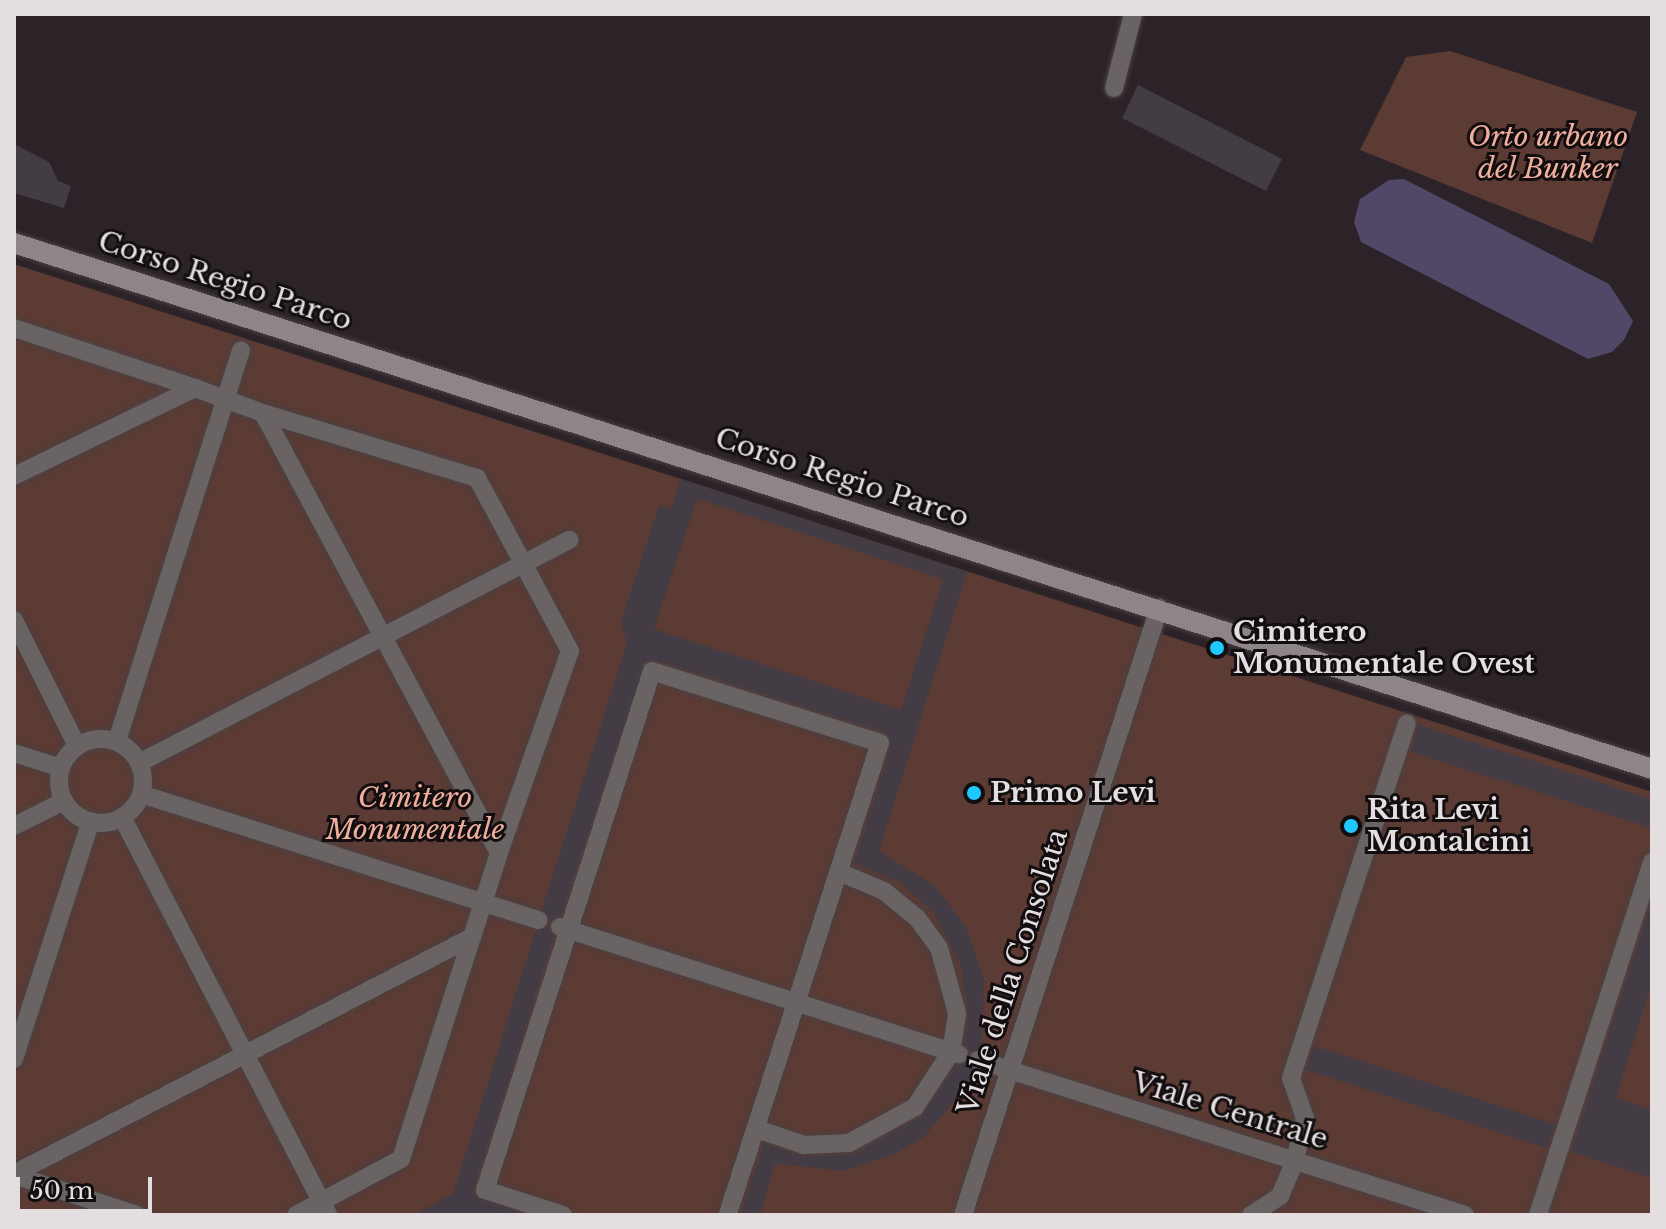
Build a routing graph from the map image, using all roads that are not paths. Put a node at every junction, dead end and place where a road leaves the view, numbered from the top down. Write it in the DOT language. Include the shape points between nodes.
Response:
graph roads {
  1 [pos="1133,14"];
  2 [pos="1114,88"];
  3 [pos="14,243"];
  4 [pos="14,328"];
  5 [pos="241,350"];
  6 [pos="195,388"];
  7 [pos="226,400"];
  8 [pos="263,413"];
  9 [pos="14,476"];
  10 [pos="570,540"];
  11 [pos="523,564"];
  12 [pos="1159,608"];
  13 [pos="14,620"];
  14 [pos="381,638"];
  15 [pos="1407,724"];
  16 [pos="117,741"];
  17 [pos="77,746"];
  18 [pos="14,753"];
  19 [pos="139,763"];
  20 [pos="61,768"];
  21 [pos="1652,769"];
  22 [pos="141,794"];
  23 [pos="64,801"];
  24 [pos="122,817"];
  25 [pos="91,821"];
  26 [pos="14,826"];
  27 [pos="499,853"];
  28 [pos="1652,862"];
  29 [pos="839,872"];
  30 [pos="485,901"];
  31 [pos="538,920"];
  32 [pos="565,929"];
  33 [pos="472,937"];
  34 [pos="799,1004"];
  35 [pos="248,1053"];
  36 [pos="955,1053"];
  37 [pos="14,1059"];
  38 [pos="978,1060"];
  39 [pos="1011,1073"];
  40 [pos="757,1129"];
  41 [pos="1295,1160"];
  42 [pos="14,1175"];
  43 [pos="325,1208"];
  44 [pos="137,1215"];
  45 [pos="296,1215"];
  46 [pos="563,1215"];
  47 [pos="728,1215"];
  48 [pos="963,1215"];
  49 [pos="1251,1215"];
  50 [pos="1465,1215"];
  51 [pos="1538,1215"];
  1 -- 2 [label="street"];
  3 -- 12 [label="street, Corso Regio Parco"];
  4 -- 6 [label="street"];
  5 -- 7 [label="street"];
  6 -- 7 [label="street"];
  6 -- 9 [label="street"];
  7 -- 8 [label="street"];
  7 -- 16 [label="street"];
  8 -- 11 [label="street" via="477,478"];
  8 -- 14 [label="street"];
  10 -- 11 [label="street"];
  11 -- 14 [label="street"];
  11 -- 27 [label="street" via="570,651"];
  12 -- 21 [label="street, Corso Regio Parco"];
  12 -- 39 [label="street, Viale della Consolata"];
  13 -- 17 [label="street"];
  14 -- 19 [label="street"];
  14 -- 27 [label="street"];
  15 -- 41 [label="street" via="1291,1078 1305,1118"];
  16 -- 17 [label="street"];
  16 -- 19 [label="street"];
  17 -- 20 [label="street"];
  18 -- 20 [label="street"];
  19 -- 22 [label="street"];
  20 -- 23 [label="street"];
  22 -- 24 [label="street"];
  22 -- 30 [label="street"];
  23 -- 25 [label="street"];
  23 -- 26 [label="street"];
  24 -- 25 [label="street"];
  24 -- 35 [label="street"];
  25 -- 37 [label="street"];
  27 -- 30 [label="street"];
  28 -- 51 [label="street"];
  29 -- 32 [label="street" via="880,743 652,671"];
  29 -- 34 [label="street"];
  29 -- 36 [label="street" via="884,891 917,918 939,948 957,1013"];
  30 -- 31 [label="street"];
  30 -- 33 [label="street"];
  32 -- 34 [label="street"];
  32 -- 46 [label="street" via="485,1190"];
  33 -- 35 [label="street"];
  33 -- 43 [label="street" via="401,1159"];
  34 -- 36 [label="street"];
  34 -- 40 [label="street"];
  35 -- 42 [label="street"];
  35 -- 43 [label="street"];
  36 -- 40 [label="street" via="915,1107 849,1143 804,1145"];
  38 -- 39 [label="street, Viale Centrale"];
  39 -- 41 [label="street, Viale Centrale"];
  39 -- 48 [label="street, Viale della Consolata"];
  40 -- 47 [label="street"];
  41 -- 49 [label="street" via="1280,1196"];
  41 -- 50 [label="street, Viale Centrale"];
  42 -- 44 [label="street"];
  43 -- 45 [label="street"];
}
